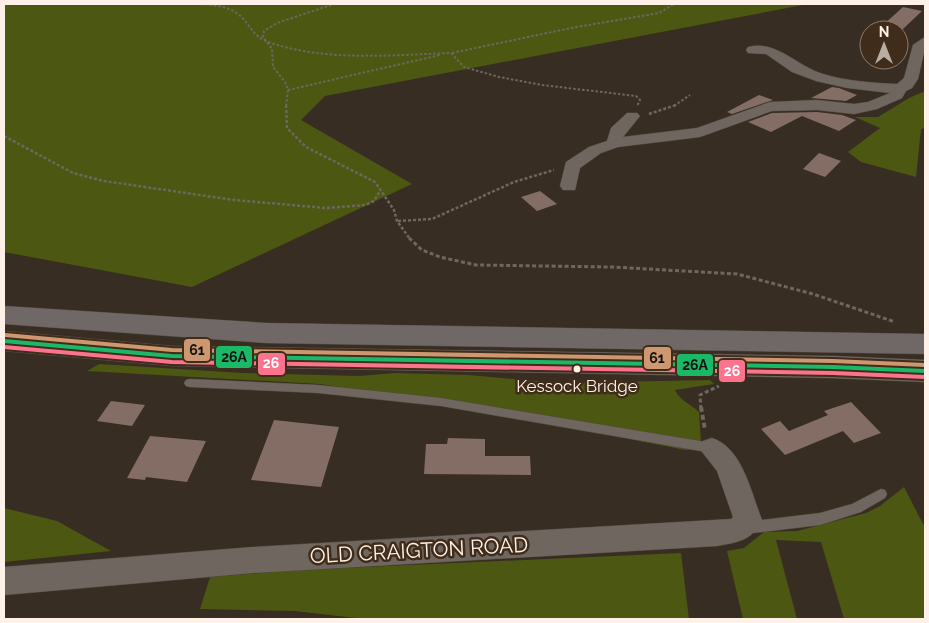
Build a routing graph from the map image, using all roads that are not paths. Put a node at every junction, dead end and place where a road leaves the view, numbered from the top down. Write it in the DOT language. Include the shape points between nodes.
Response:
graph roads {
  1 [pos="925,41"];
  2 [pos="753,50"];
  3 [pos="899,90"];
  4 [pos="632,116"];
  5 [pos="615,143"];
  6 [pos="569,186"];
  7 [pos="4,315"];
  8 [pos="4,341"];
  9 [pos="925,344"];
  10 [pos="925,371"];
  11 [pos="190,384"];
  12 [pos="712,448"];
  13 [pos="881,494"];
  14 [pos="741,528"];
  15 [pos="4,581"];
  1 -- 3 [label="street" via="920,48 913,81"];
  2 -- 3 [label="street" via="773,52 799,70 831,79"];
  3 -- 5 [label="street" via="898,95 872,106 854,109 817,105 778,106 700,132"];
  4 -- 5 [label="street" via="615,133"];
  5 -- 6 [label="street" via="595,150 572,166"];
  7 -- 9 [label="highway" via="266,333"];
  8 -- 10 [label="highway" via="172,356"];
  11 -- 12 [label="lane" via="318,389 441,402"];
  12 -- 14 [label="street" via="728,466 748,520"];
  13 -- 14 [label="lane" via="856,508 820,519"];
  14 -- 15 [label="street, OLD CRAIGTON ROAD" via="717,534 253,560"];
}
